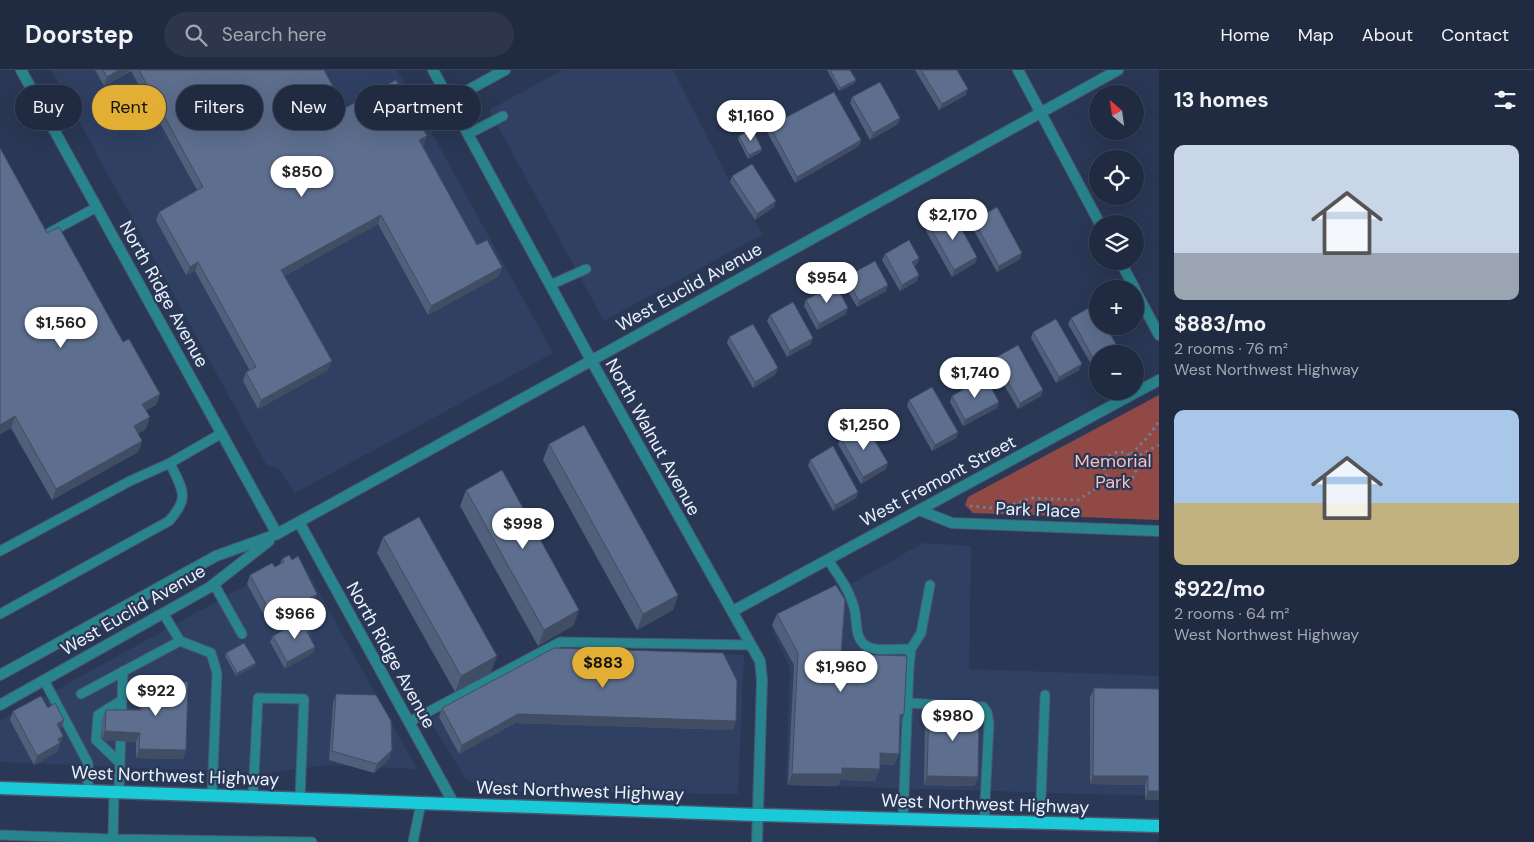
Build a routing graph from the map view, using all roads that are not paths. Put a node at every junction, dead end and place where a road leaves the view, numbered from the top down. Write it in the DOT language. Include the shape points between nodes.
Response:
graph roads {
  1 [pos="21,70"];
  2 [pos="433,70"];
  3 [pos="505,70"];
  4 [pos="1018,70"];
  5 [pos="1118,70"];
  6 [pos="442,85"];
  7 [pos="478,85"];
  8 [pos="1041,112"];
  9 [pos="503,116"];
  10 [pos="466,130"];
  11 [pos="468,134"];
  12 [pos="97,207"];
  13 [pos="1095,215"];
  14 [pos="40,238"];
  15 [pos="586,269"];
  16 [pos="550,285"];
  17 [pos="1144,306"];
  18 [pos="1159,335"];
  19 [pos="591,360"];
  20 [pos="1159,380"];
  21 [pos="222,433"];
  22 [pos="170,463"];
  23 [pos="919,510"];
  24 [pos="299,522"];
  25 [pos="1159,530"];
  26 [pos="277,534"];
  27 [pos="0,551"];
  28 [pos="828,560"];
  29 [pos="214,584"];
  30 [pos="930,585"];
  31 [pos="733,611"];
  32 [pos="163,612"];
  33 [pos="0,614"];
  34 [pos="242,634"];
  35 [pos="180,641"];
  36 [pos="751,645"];
  37 [pos="911,648"];
  38 [pos="122,671"];
  39 [pos="0,675"];
  40 [pos="44,680"];
  41 [pos="81,694"];
  42 [pos="1045,695"];
  43 [pos="122,700"];
  44 [pos="908,703"];
  45 [pos="0,705"];
  46 [pos="409,722"];
  47 [pos="120,762"];
  48 [pos="0,788"];
  49 [pos="88,790"];
  50 [pos="117,791"];
  51 [pos="212,794"];
  52 [pos="253,796"];
  53 [pos="300,798"];
  54 [pos="421,803"];
  55 [pos="454,804"];
  56 [pos="758,815"];
  57 [pos="903,819"];
  58 [pos="984,821"];
  59 [pos="1040,823"];
  60 [pos="1159,826"];
  61 [pos="0,835"];
  62 [pos="114,839"];
  63 [pos="312,842"];
  64 [pos="412,842"];
  65 [pos="757,842"];
  1 -- 12 [label="street, North Ridge Avenue"];
  2 -- 6 [label="street, North Walnut Avenue"];
  3 -- 7 [label="street"];
  4 -- 8 [label="street"];
  5 -- 8 [label="street, West Euclid Avenue"];
  8 -- 13 [label="street"];
  8 -- 19 [label="street, West Euclid Avenue"];
  9 -- 11 [label="lane"];
  10 -- 11 [label="street, North Walnut Avenue"];
  11 -- 16 [label="street, North Walnut Avenue"];
  12 -- 14 [label="lane"];
  12 -- 21 [label="street, North Ridge Avenue"];
  15 -- 16 [label="lane"];
  16 -- 19 [label="street, North Walnut Avenue"];
  17 -- 18 [label="street"];
  19 -- 24 [label="street, West Euclid Avenue"];
  19 -- 31 [label="street, North Walnut Avenue"];
  20 -- 23 [label="street, West Fremont Street"];
  21 -- 22 [label="lane"];
  21 -- 26 [label="street, North Ridge Avenue"];
  22 -- 27 [label="lane"];
  22 -- 33 [label="lane" via="183,491 181,507 169,521"];
  23 -- 25 [label="street, Park Place" via="952,523"];
  23 -- 28 [label="street, West Fremont Street"];
  24 -- 26 [label="street, West Euclid Avenue"];
  24 -- 46 [label="street, North Ridge Avenue"];
  26 -- 29 [label="street, West Euclid Avenue"];
  26 -- 39 [label="street, West Euclid Avenue" via="216,556"];
  28 -- 31 [label="street, West Fremont Street"];
  28 -- 37 [label="lane" via="849,592 858,636 864,644 873,648"];
  29 -- 32 [label="street, West Euclid Avenue"];
  29 -- 34 [label="lane"];
  30 -- 37 [label="lane" via="921,633"];
  31 -- 36 [label="street, North Walnut Avenue"];
  32 -- 35 [label="lane"];
  32 -- 40 [label="street, West Euclid Avenue"];
  35 -- 38 [label="lane"];
  35 -- 51 [label="lane" via="211,653 217,673"];
  36 -- 46 [label="lane" via="560,642"];
  36 -- 56 [label="street, North Walnut Avenue" via="760,661 762,680"];
  37 -- 44 [label="lane"];
  38 -- 41 [label="lane"];
  38 -- 43 [label="lane"];
  40 -- 45 [label="street, West Euclid Avenue"];
  40 -- 49 [label="lane" via="88,762"];
  42 -- 59 [label="lane"];
  43 -- 47 [label="lane"];
  43 -- 47 [label="lane" via="98,715 96,740"];
  44 -- 57 [label="lane"];
  44 -- 58 [label="lane" via="983,707 987,712"];
  46 -- 55 [label="street, North Ridge Avenue"];
  47 -- 50 [label="lane"];
  48 -- 49 [label="main road, West Northwest Highway"];
  49 -- 50 [label="main road, West Northwest Highway"];
  50 -- 51 [label="main road, West Northwest Highway"];
  50 -- 62 [label="lane"];
  51 -- 52 [label="main road, West Northwest Highway"];
  52 -- 53 [label="main road, West Northwest Highway"];
  52 -- 53 [label="lane" via="258,698 304,699"];
  53 -- 54 [label="main road, West Northwest Highway"];
  54 -- 55 [label="main road, West Northwest Highway"];
  54 -- 64 [label="lane"];
  55 -- 56 [label="main road, West Northwest Highway"];
  56 -- 57 [label="main road, West Northwest Highway"];
  56 -- 65 [label="street, North Walnut Avenue"];
  57 -- 58 [label="main road, West Northwest Highway"];
  58 -- 59 [label="main road, West Northwest Highway"];
  59 -- 60 [label="main road, West Northwest Highway"];
  61 -- 62 [label="lane"];
  62 -- 63 [label="lane"];
}
